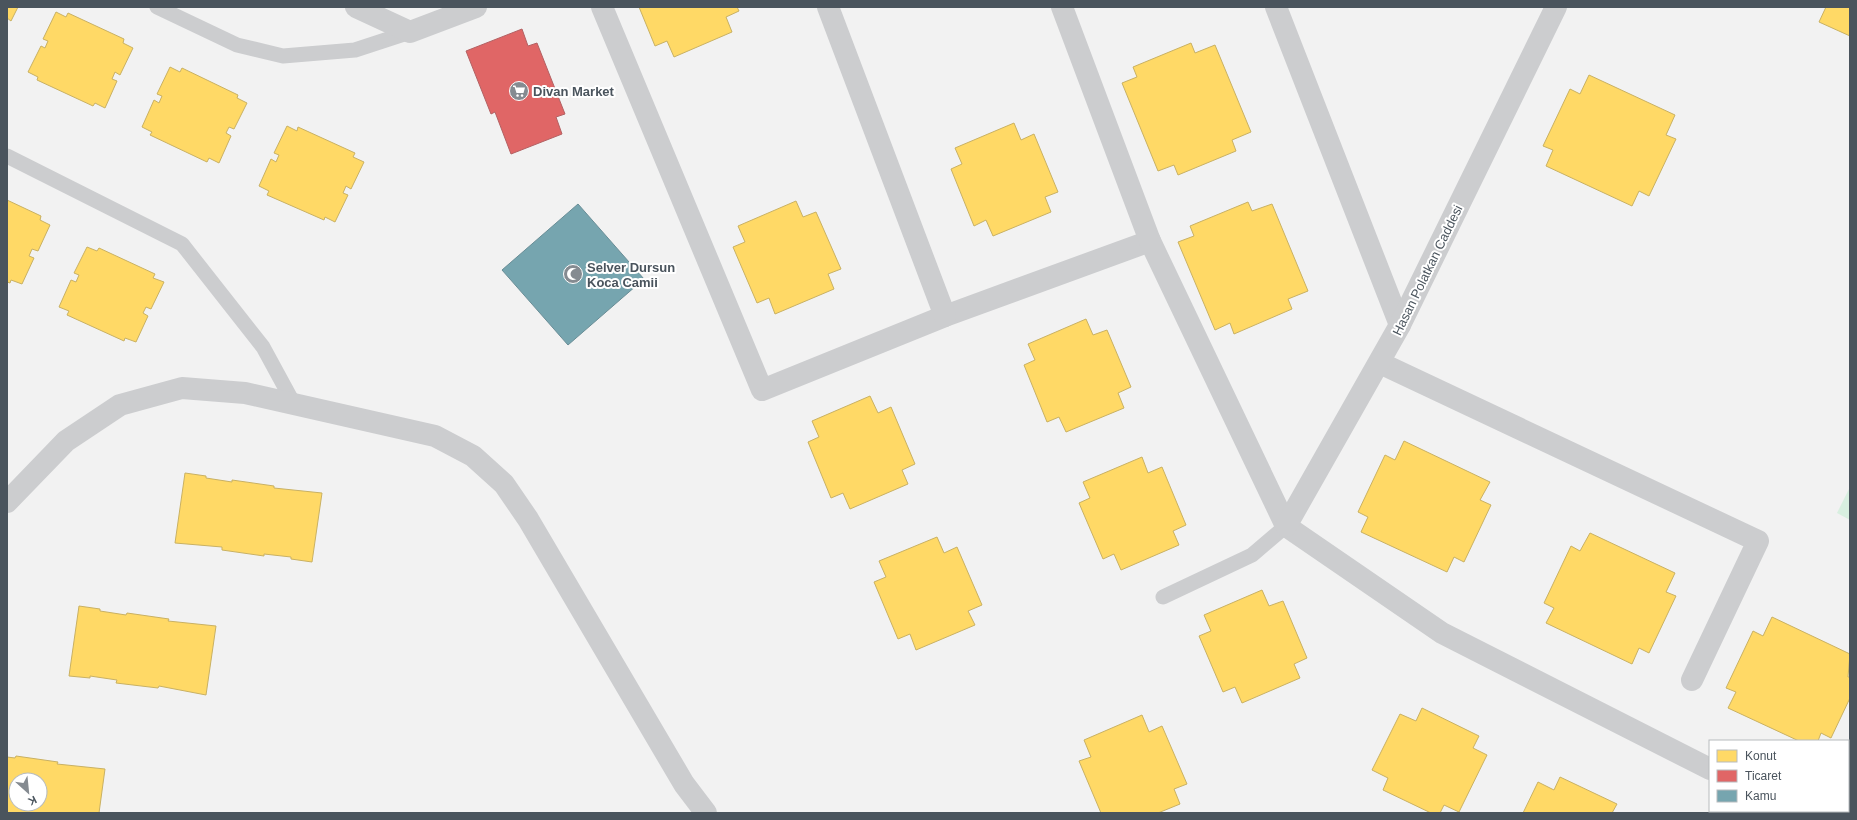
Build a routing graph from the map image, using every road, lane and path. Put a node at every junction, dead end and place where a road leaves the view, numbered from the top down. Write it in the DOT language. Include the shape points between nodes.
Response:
graph roads {
  1 [pos="157,7"];
  2 [pos="356,7"];
  3 [pos="476,7"];
  4 [pos="602,7"];
  5 [pos="828,7"];
  6 [pos="1062,7"];
  7 [pos="1276,7"];
  8 [pos="1556,7"];
  9 [pos="410,32"];
  10 [pos="7,156"];
  11 [pos="1150,241"];
  12 [pos="945,316"];
  13 [pos="1400,326"];
  14 [pos="1380,364"];
  15 [pos="294,404"];
  16 [pos="7,502"];
  17 [pos="1286,526"];
  18 [pos="1163,597"];
  19 [pos="1692,680"];
  20 [pos="1709,768"];
  21 [pos="706,813"];
  1 -- 9 [label="lane" via="237,45 283,56 355,50"];
  2 -- 9 [label="street"];
  3 -- 9 [label="street"];
  4 -- 12 [label="street" via="762,390"];
  5 -- 12 [label="street"];
  6 -- 11 [label="street"];
  7 -- 13 [label="street"];
  8 -- 13 [label="street, Hasan Polatkan Caddesi"];
  10 -- 15 [label="lane" via="182,244 263,347"];
  11 -- 12 [label="street"];
  11 -- 17 [label="street"];
  13 -- 14 [label="street, Hasan Polatkan Caddesi"];
  14 -- 17 [label="street, Hasan Polatkan Caddesi"];
  14 -- 19 [label="street" via="1758,541"];
  15 -- 16 [label="street" via="245,393 182,388 120,405 66,441"];
  15 -- 21 [label="street" via="435,436 473,456 504,484 528,519 684,784"];
  17 -- 18 [label="lane" via="1252,555"];
  17 -- 20 [label="street" via="1442,633"];
}
